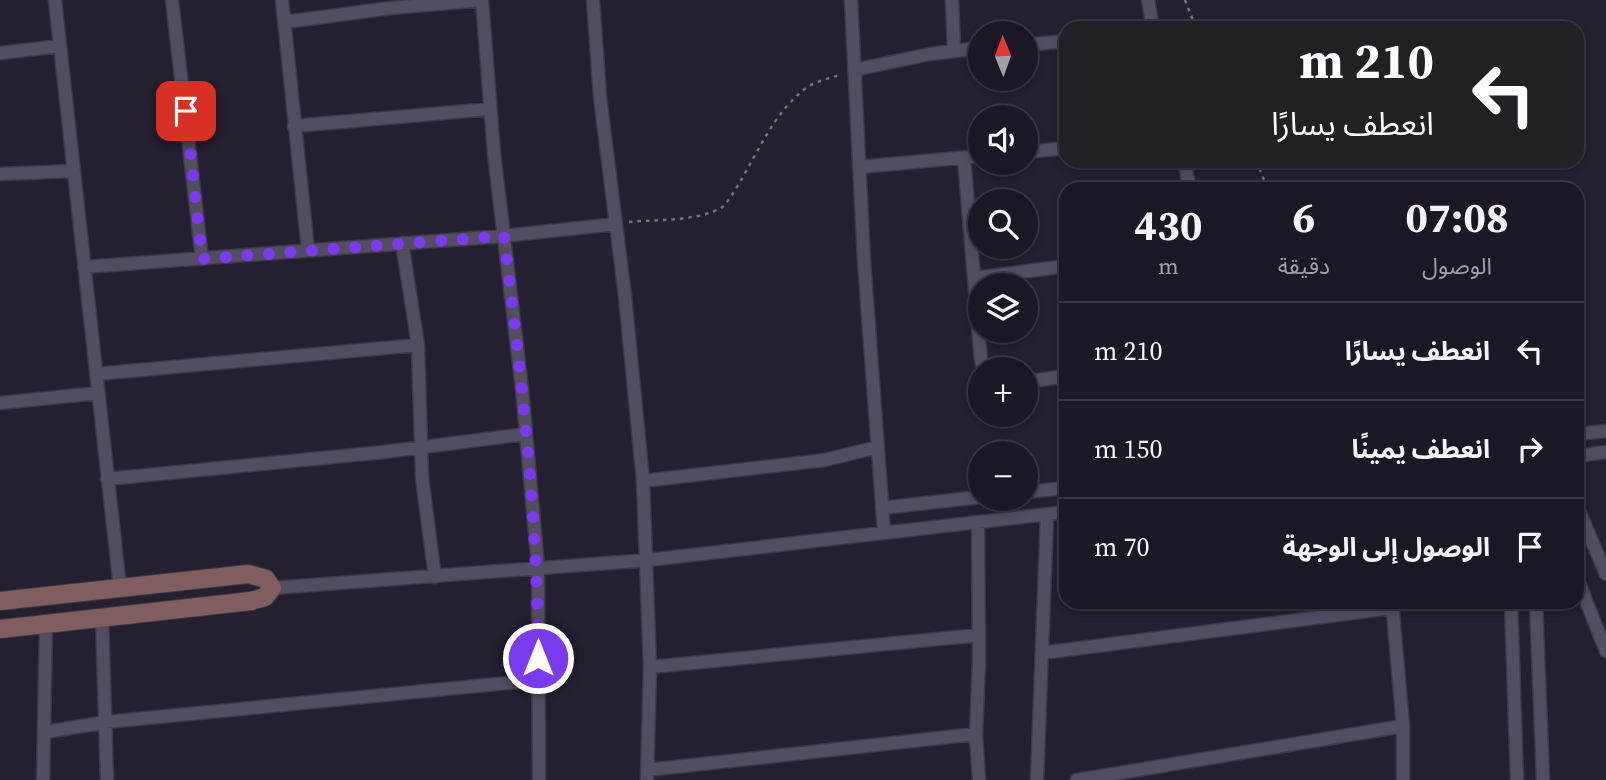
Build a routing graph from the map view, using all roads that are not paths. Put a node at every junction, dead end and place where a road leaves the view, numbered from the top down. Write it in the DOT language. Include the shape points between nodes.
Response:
graph roads {
  1 [pos="55,0"];
  2 [pos="172,0"];
  3 [pos="282,0"];
  4 [pos="482,0"];
  5 [pos="593,0"];
  6 [pos="851,0"];
  7 [pos="952,0"];
  8 [pos="1148,0"];
  9 [pos="1152,21"];
  10 [pos="285,22"];
  11 [pos="1059,42"];
  12 [pos="1038,44"];
  13 [pos="60,46"];
  14 [pos="968,49"];
  15 [pos="954,51"];
  16 [pos="0,53"];
  17 [pos="854,69"];
  18 [pos="490,109"];
  19 [pos="294,126"];
  20 [pos="1059,149"];
  21 [pos="1038,151"];
  22 [pos="964,158"];
  23 [pos="968,158"];
  24 [pos="859,167"];
  25 [pos="74,171"];
  26 [pos="0,174"];
  27 [pos="616,224"];
  28 [pos="504,236"];
  29 [pos="402,243"];
  30 [pos="308,250"];
  31 [pos="202,259"];
  32 [pos="84,267"];
  33 [pos="1059,267"];
  34 [pos="975,273"];
  35 [pos="1013,273"];
  36 [pos="418,345"];
  37 [pos="96,374"];
  38 [pos="1059,377"];
  39 [pos="1038,380"];
  40 [pos="98,393"];
  41 [pos="0,403"];
  42 [pos="1606,431"];
  43 [pos="1584,433"];
  44 [pos="526,434"];
  45 [pos="421,446"];
  46 [pos="878,447"];
  47 [pos="1606,452"];
  48 [pos="1584,455"];
  49 [pos="107,479"];
  50 [pos="643,481"];
  51 [pos="1059,489"];
  52 [pos="1038,491"];
  53 [pos="968,498"];
  54 [pos="883,508"];
  55 [pos="1059,513"];
  56 [pos="1047,515"];
  57 [pos="1584,522"];
  58 [pos="978,524"];
  59 [pos="884,531"];
  60 [pos="648,560"];
  61 [pos="538,567"];
  62 [pos="1606,573"];
  63 [pos="435,577"];
  64 [pos="120,588"];
  65 [pos="272,588"];
  66 [pos="1584,596"];
  67 [pos="0,599"];
  68 [pos="1363,609"];
  69 [pos="1392,609"];
  70 [pos="1511,609"];
  71 [pos="1536,609"];
  72 [pos="102,618"];
  73 [pos="47,624"];
  74 [pos="0,629"];
  75 [pos="979,635"];
  76 [pos="1606,651"];
  77 [pos="1042,653"];
  78 [pos="650,667"];
  79 [pos="538,680"];
  80 [pos="106,722"];
  81 [pos="1402,726"];
  82 [pos="46,732"];
  83 [pos="976,734"];
  84 [pos="647,775"];
  85 [pos="43,780"];
  86 [pos="107,780"];
  87 [pos="539,780"];
  88 [pos="979,780"];
  89 [pos="1037,780"];
  90 [pos="1077,780"];
  91 [pos="1403,780"];
  92 [pos="1517,780"];
  93 [pos="1543,780"];
  1 -- 13 [label="street"];
  2 -- 31 [label="street"];
  3 -- 10 [label="street"];
  4 -- 10 [label="street"];
  4 -- 18 [label="street"];
  5 -- 27 [label="street"];
  6 -- 17 [label="street"];
  7 -- 15 [label="street"];
  8 -- 9 [label="street"];
  10 -- 19 [label="street"];
  11 -- 12 [label="street"];
  13 -- 16 [label="street"];
  13 -- 25 [label="street"];
  14 -- 15 [label="street"];
  15 -- 17 [label="street"];
  17 -- 24 [label="street"];
  18 -- 19 [label="street"];
  18 -- 28 [label="street"];
  19 -- 30 [label="street"];
  20 -- 21 [label="street"];
  22 -- 23 [label="street"];
  22 -- 24 [label="street"];
  22 -- 34 [label="street"];
  24 -- 46 [label="street"];
  25 -- 26 [label="street"];
  25 -- 32 [label="street"];
  27 -- 28 [label="street"];
  27 -- 50 [label="street"];
  28 -- 29 [label="street"];
  28 -- 44 [label="street"];
  29 -- 30 [label="street"];
  29 -- 36 [label="street"];
  30 -- 31 [label="street"];
  31 -- 32 [label="street"];
  32 -- 37 [label="street"];
  33 -- 35 [label="street"];
  36 -- 37 [label="street"];
  36 -- 45 [label="street"];
  37 -- 40 [label="street"];
  38 -- 39 [label="street"];
  40 -- 41 [label="street"];
  40 -- 49 [label="street"];
  42 -- 43 [label="street"];
  44 -- 45 [label="street"];
  44 -- 61 [label="street"];
  45 -- 49 [label="street"];
  45 -- 63 [label="street"];
  46 -- 50 [label="street" via="825,460"];
  46 -- 54 [label="street"];
  47 -- 48 [label="street"];
  49 -- 64 [label="street"];
  50 -- 60 [label="street"];
  51 -- 52 [label="street"];
  53 -- 54 [label="street"];
  54 -- 59 [label="street"];
  55 -- 56 [label="street"];
  56 -- 58 [label="street"];
  56 -- 77 [label="street"];
  57 -- 62 [label="street"];
  58 -- 59 [label="street"];
  58 -- 75 [label="street"];
  59 -- 60 [label="street"];
  60 -- 61 [label="street"];
  60 -- 78 [label="street"];
  61 -- 63 [label="street"];
  61 -- 79 [label="street"];
  63 -- 65 [label="street"];
  64 -- 65 [label="street" via="248,574 266,579"];
  64 -- 67 [label="street"];
  65 -- 72 [label="street" via="265,597 251,601"];
  66 -- 76 [label="street"];
  68 -- 77 [label="street"];
  69 -- 81 [label="street"];
  70 -- 92 [label="street"];
  71 -- 93 [label="street"];
  72 -- 73 [label="street"];
  72 -- 80 [label="street"];
  73 -- 74 [label="street"];
  73 -- 82 [label="street"];
  75 -- 78 [label="street"];
  75 -- 83 [label="street"];
  77 -- 89 [label="street"];
  78 -- 84 [label="street"];
  79 -- 80 [label="street"];
  79 -- 87 [label="street"];
  80 -- 82 [label="street"];
  80 -- 86 [label="street"];
  81 -- 90 [label="street"];
  81 -- 91 [label="street"];
  82 -- 85 [label="street"];
  83 -- 84 [label="street"];
  83 -- 88 [label="street"];
}
